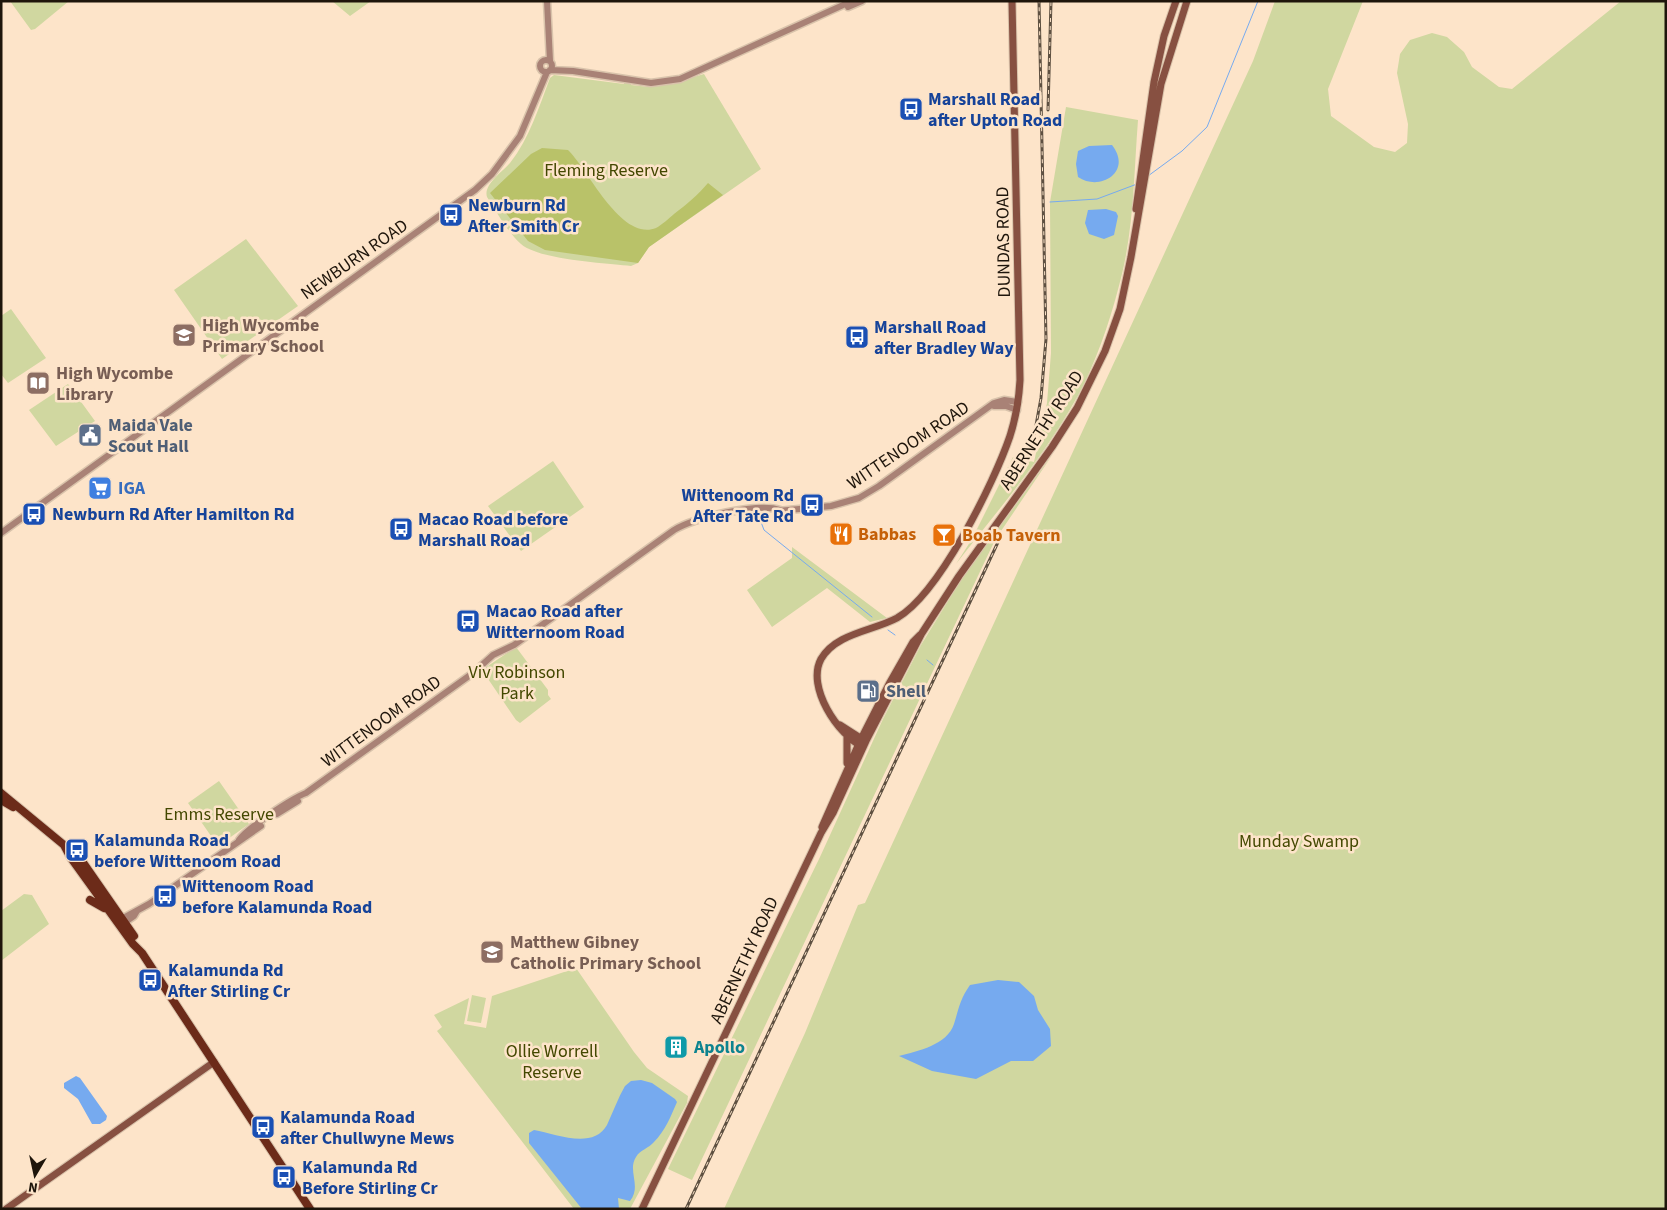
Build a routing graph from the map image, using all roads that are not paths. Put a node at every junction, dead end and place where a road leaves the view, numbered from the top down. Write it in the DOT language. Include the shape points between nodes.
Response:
graph roads {
  1 [pos="547,1"];
  2 [pos="852,1"];
  3 [pos="862,1"];
  4 [pos="1012,1"];
  5 [pos="1176,1"];
  6 [pos="1187,1"];
  7 [pos="782,33"];
  8 [pos="547,66"];
  9 [pos="1136,222"];
  10 [pos="1018,406"];
  11 [pos="1,533"];
  12 [pos="838,724"];
  13 [pos="847,737"];
  14 [pos="862,743"];
  15 [pos="845,773"];
  16 [pos="1,793"];
  17 [pos="1,800"];
  18 [pos="28,815"];
  19 [pos="821,833"];
  20 [pos="64,845"];
  21 [pos="90,900"];
  22 [pos="112,913"];
  23 [pos="122,922"];
  24 [pos="214,1062"];
  25 [pos="6,1209"];
  26 [pos="310,1209"];
  27 [pos="642,1209"];
  1 -- 8 [label="street, NEWBURN ROAD"];
  2 -- 7 [label="street"];
  3 -- 7 [label="street"];
  4 -- 10 [label="main road, DUNDAS ROAD" via="1020,354"];
  5 -- 9 [label="main road, ABERNETHY ROAD" via="1154,82 1136,197"];
  6 -- 9 [label="main road, ABERNETHY ROAD" via="1160,84"];
  7 -- 8 [label="street" via="680,79 651,83"];
  8 -- 11 [label="street, NEWBURN ROAD" via="520,136 496,169 474,190"];
  9 -- 14 [label="main road, ABERNETHY ROAD" via="1120,309 1082,400 922,633"];
  10 -- 12 [label="main road, DUNDAS ROAD" via="1000,460 960,541 930,587 897,618 836,643 822,657 817,676 819,692"];
  10 -- 23 [label="street, WITTENOOM ROAD" via="992,406 859,498 831,506 699,518 674,530 302,798"];
  12 -- 13 [label="main road, DUNDAS ROAD"];
  12 -- 14 [label="main road, DUNDAS ROAD"];
  13 -- 14 [label="main road, DUNDAS ROAD"];
  13 -- 15 [label="main road"];
  14 -- 15 [label="main road, ABERNETHY ROAD"];
  14 -- 19 [label="main road, ABERNETHY ROAD" via="833,814"];
  15 -- 19 [label="main road, ABERNETHY ROAD"];
  16 -- 18 [label="main road"];
  17 -- 18 [label="main road"];
  18 -- 20 [label="main road"];
  19 -- 27 [label="main road, ABERNETHY ROAD"];
  20 -- 22 [label="main road"];
  20 -- 23 [label="main road" via="75,851"];
  21 -- 22 [label="main road"];
  22 -- 23 [label="main road"];
  23 -- 24 [label="main road"];
  24 -- 25 [label="main road"];
  24 -- 26 [label="main road"];
}
